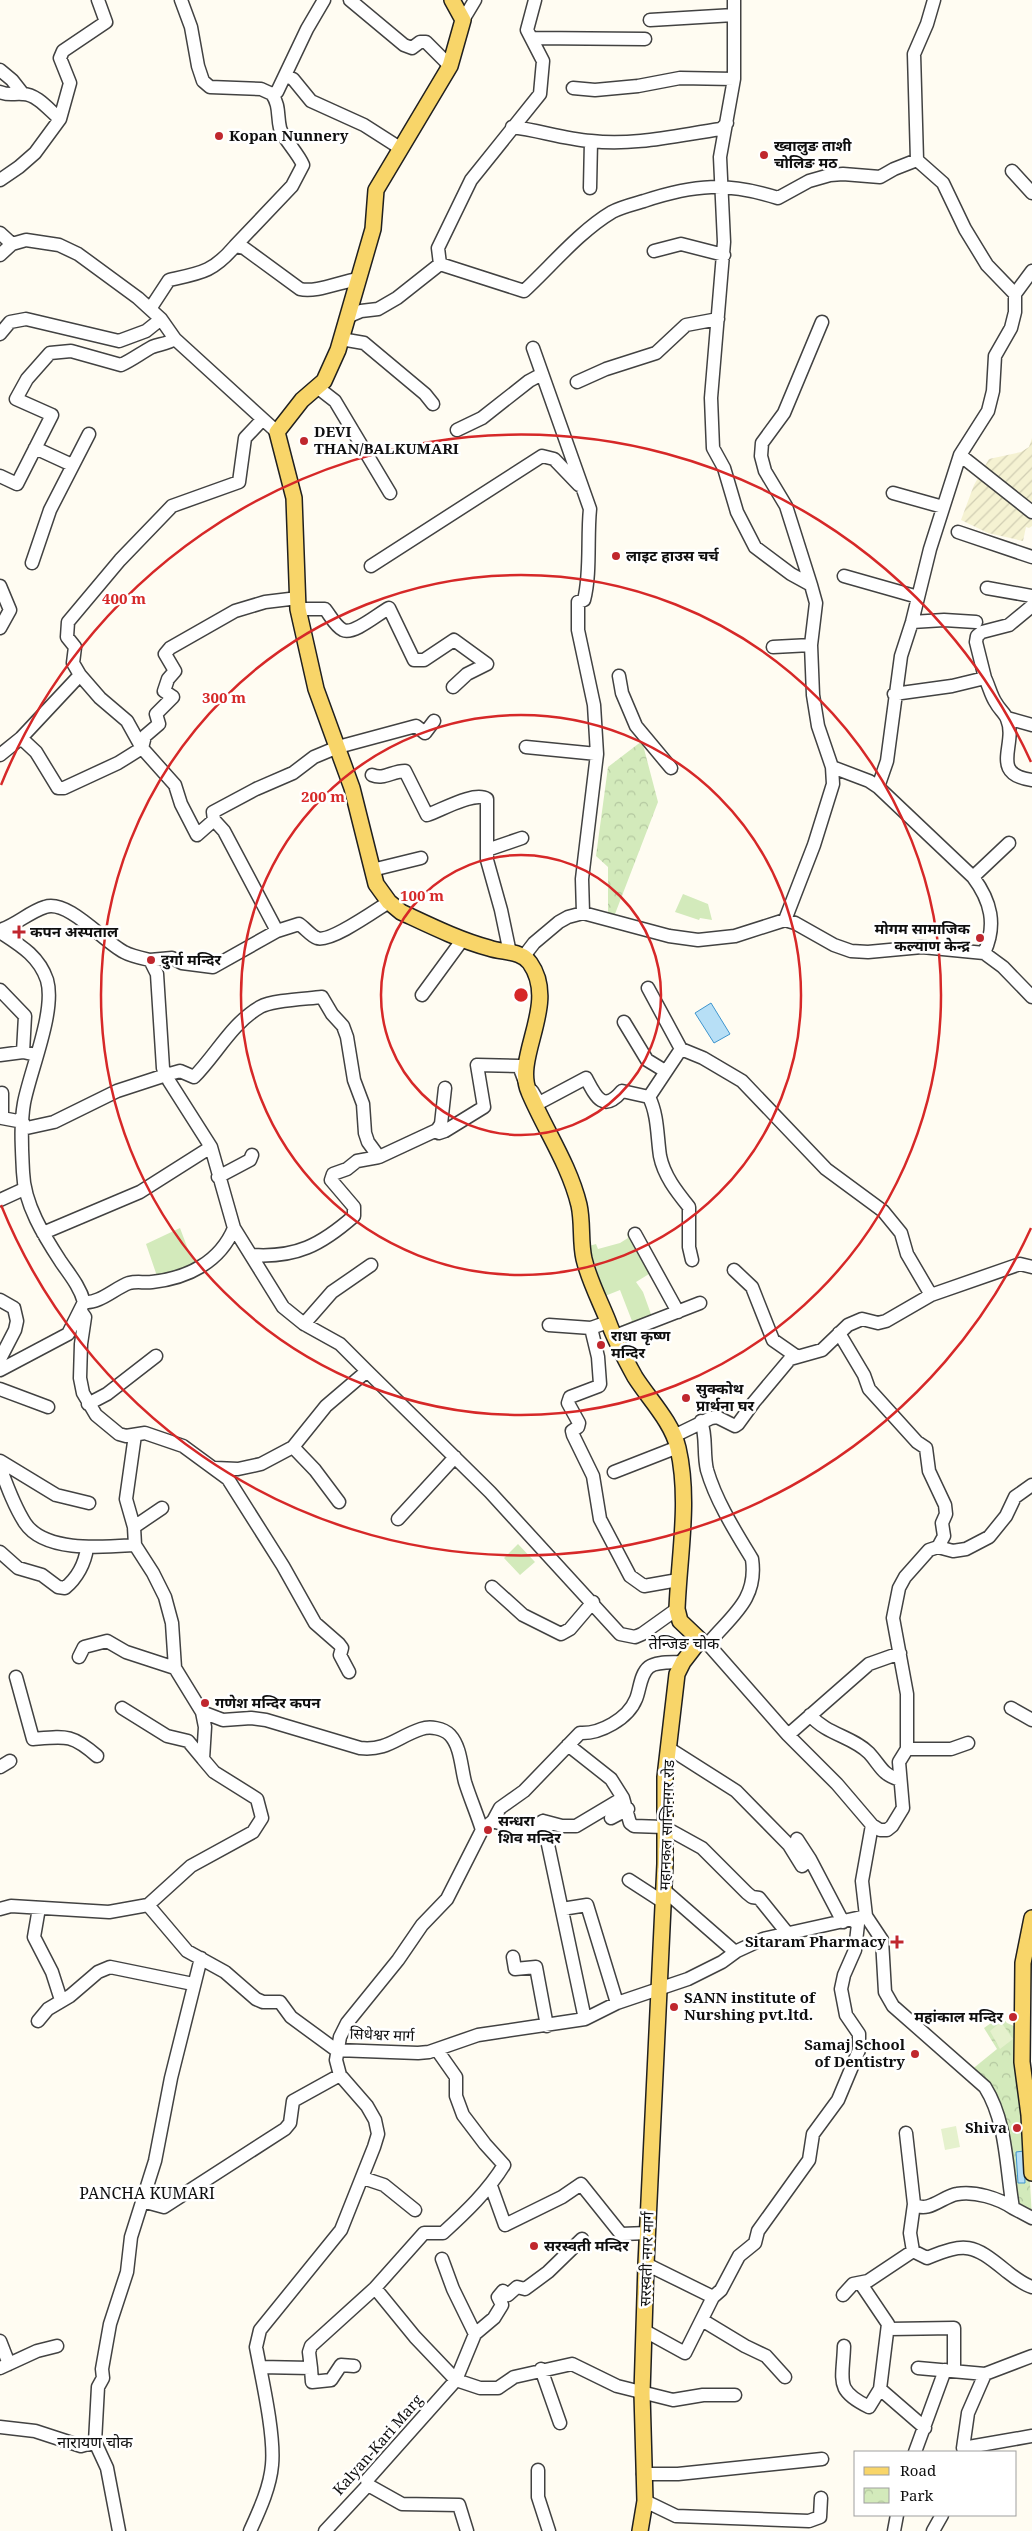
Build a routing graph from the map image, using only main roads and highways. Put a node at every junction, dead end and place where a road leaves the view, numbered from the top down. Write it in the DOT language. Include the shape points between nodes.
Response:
graph roads {
  1 [pos="452,0"];
  2 [pos="684,1624"];
  3 [pos="684,1660"];
  4 [pos="1032,1918"];
  5 [pos="660,1987"];
  6 [pos="1027,2068"];
  7 [pos="1030,2115"];
  8 [pos="1032,2173"];
  9 [pos="640,2531"];
  1 -- 2 [label="main road" via="463,20 450,66 376,190 373,229 341,339 324,381 302,400 277,432 294,498 298,603 316,690 352,788 376,884 401,912 490,949 517,954 532,966 540,987 534,1037 524,1070 527,1087 573,1187 579,1207 584,1260 608,1322 636,1378 676,1441 684,1484 677,1609"];
  2 -- 3 [label="main road"];
  2 -- 3 [label="main road, महानकल सान्तिनगर रोड" via="704,1642"];
  3 -- 5 [label="main road, महानकल सान्तिनगर रोड" via="677,1674 666,1777"];
  4 -- 6 [label="main road" via="1023,1962"];
  5 -- 9 [label="main road, सरस्वती नगर मार्ग" via="646,2264 642,2393 644,2501"];
  6 -- 7 [label="main road"];
  7 -- 8 [label="main road"];
}
